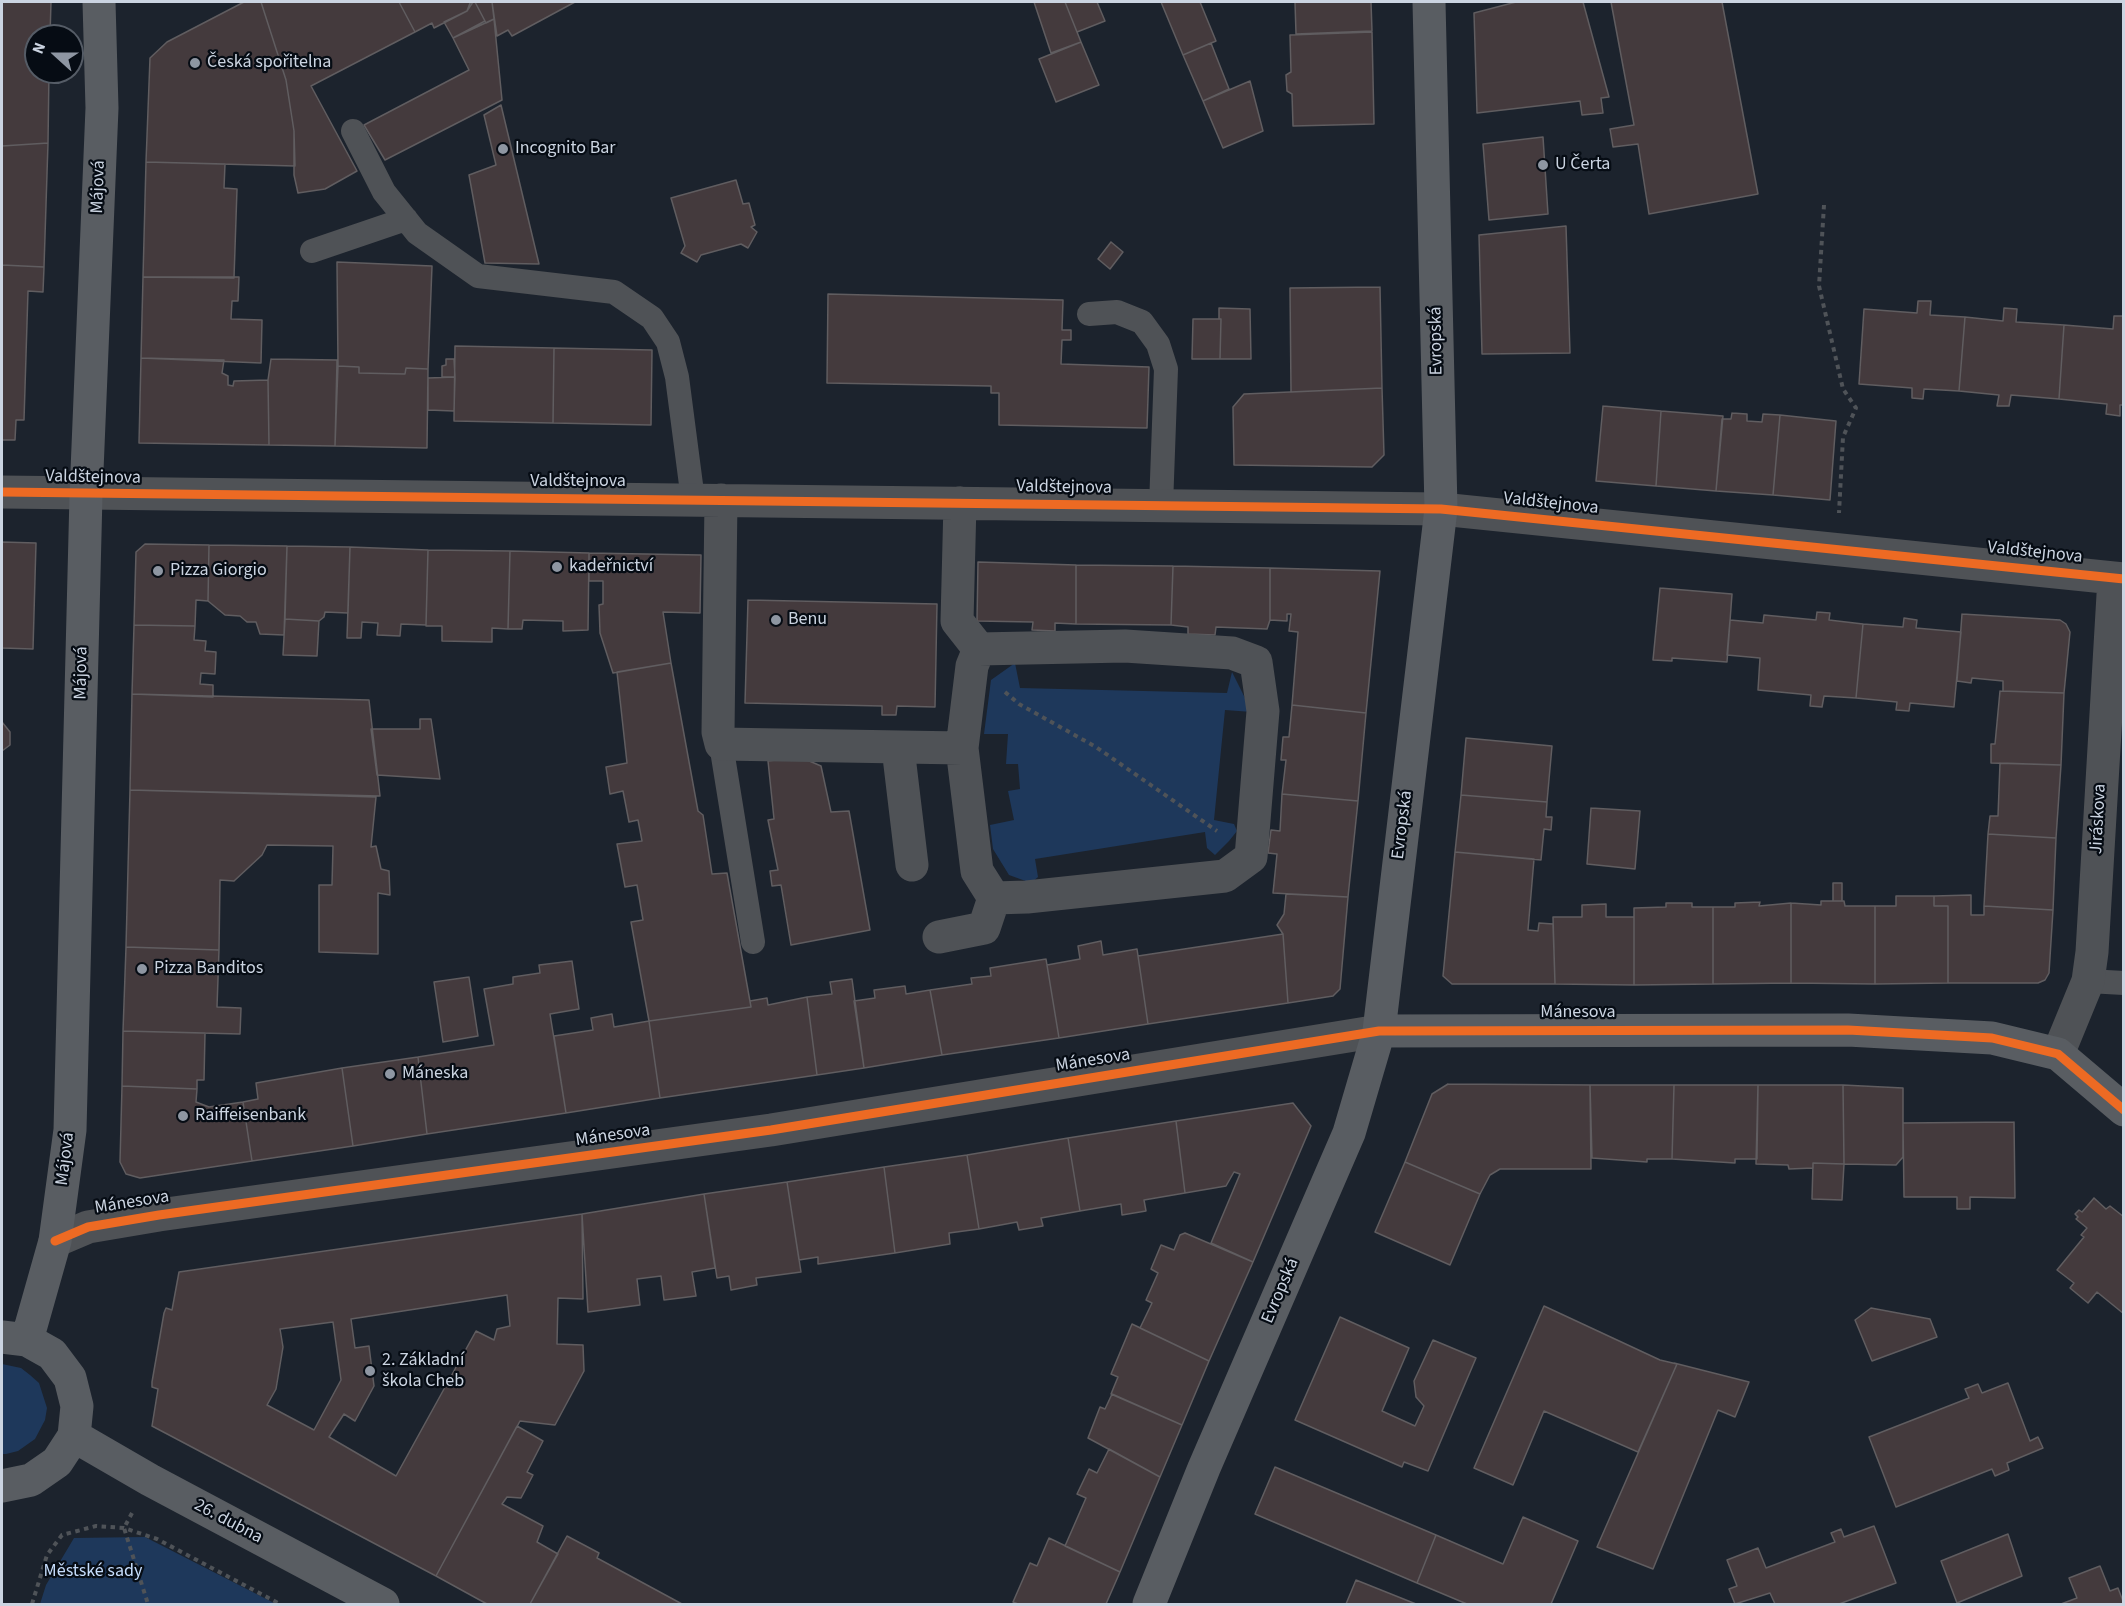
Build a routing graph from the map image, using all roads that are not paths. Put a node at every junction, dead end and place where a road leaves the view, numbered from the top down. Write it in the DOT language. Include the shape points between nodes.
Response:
graph roads {
  1 [pos="99,2"];
  2 [pos="1429,2"];
  3 [pos="353,131"];
  4 [pos="406,219"];
  5 [pos="312,251"];
  6 [pos="1089,314"];
  7 [pos="2,492"];
  8 [pos="86,495"];
  9 [pos="707,500"];
  10 [pos="960,503"];
  11 [pos="1161,506"];
  12 [pos="1441,509"];
  13 [pos="2119,578"];
  14 [pos="975,658"];
  15 [pos="721,744"];
  16 [pos="898,748"];
  17 [pos="962,748"];
  18 [pos="912,865"];
  19 [pos="994,898"];
  20 [pos="939,937"];
  21 [pos="753,942"];
  22 [pos="2088,981"];
  23 [pos="2124,983"];
  24 [pos="1379,1031"];
  25 [pos="2058,1054"];
  26 [pos="2124,1110"];
  27 [pos="55,1241"];
  28 [pos="14,1338"];
  29 [pos="74,1436"];
  30 [pos="2,1486"];
  31 [pos="383,1605"];
  32 [pos="1149,1605"];
  1 -- 8 [label="street, Májová" via="102,108"];
  2 -- 12 [label="street, Evropská"];
  3 -- 4 [label="lane" via="384,192"];
  4 -- 5 [label="lane"];
  4 -- 9 [label="lane" via="417,232 478,276 614,292 652,318 668,342"];
  6 -- 11 [label="lane" via="1117,312 1142,322 1158,344 1166,369"];
  7 -- 8 [label="street, Valdštejnova"];
  8 -- 9 [label="street, Valdštejnova"];
  8 -- 27 [label="street, Májová" via="70,1130"];
  9 -- 10 [label="street, Valdštejnova"];
  9 -- 15 [label="street"];
  10 -- 11 [label="street, Valdštejnova"];
  10 -- 14 [label="street" via="957,621"];
  11 -- 12 [label="street, Valdštejnova"];
  12 -- 13 [label="street, Valdštejnova"];
  12 -- 24 [label="street, Evropská"];
  13 -- 22 [label="street, Jiráskova"];
  14 -- 17 [label="street"];
  14 -- 19 [label="street" via="1125,646 1232,653 1256,662 1263,711 1251,857 1225,876"];
  15 -- 16 [label="street"];
  15 -- 21 [label="lane"];
  16 -- 17 [label="street"];
  16 -- 18 [label="street"];
  17 -- 19 [label="street" via="977,871"];
  19 -- 20 [label="street" via="984,928"];
  22 -- 23 [label="lane"];
  22 -- 25 [label="street, Jiráskova"];
  24 -- 25 [label="street, Mánesova" via="1848,1030 1992,1038"];
  24 -- 27 [label="street, Mánesova" via="771,1130 159,1215 88,1227"];
  24 -- 32 [label="street, Evropská" via="1349,1133"];
  25 -- 26 [label="street, Mánesova"];
  27 -- 28 [label="street, Májová"];
  28 -- 29 [label="street" via="52,1354 70,1378 77,1406"];
  29 -- 30 [label="street" via="57,1462 31,1480"];
  29 -- 31 [label="street, 26. dubna"];
}
